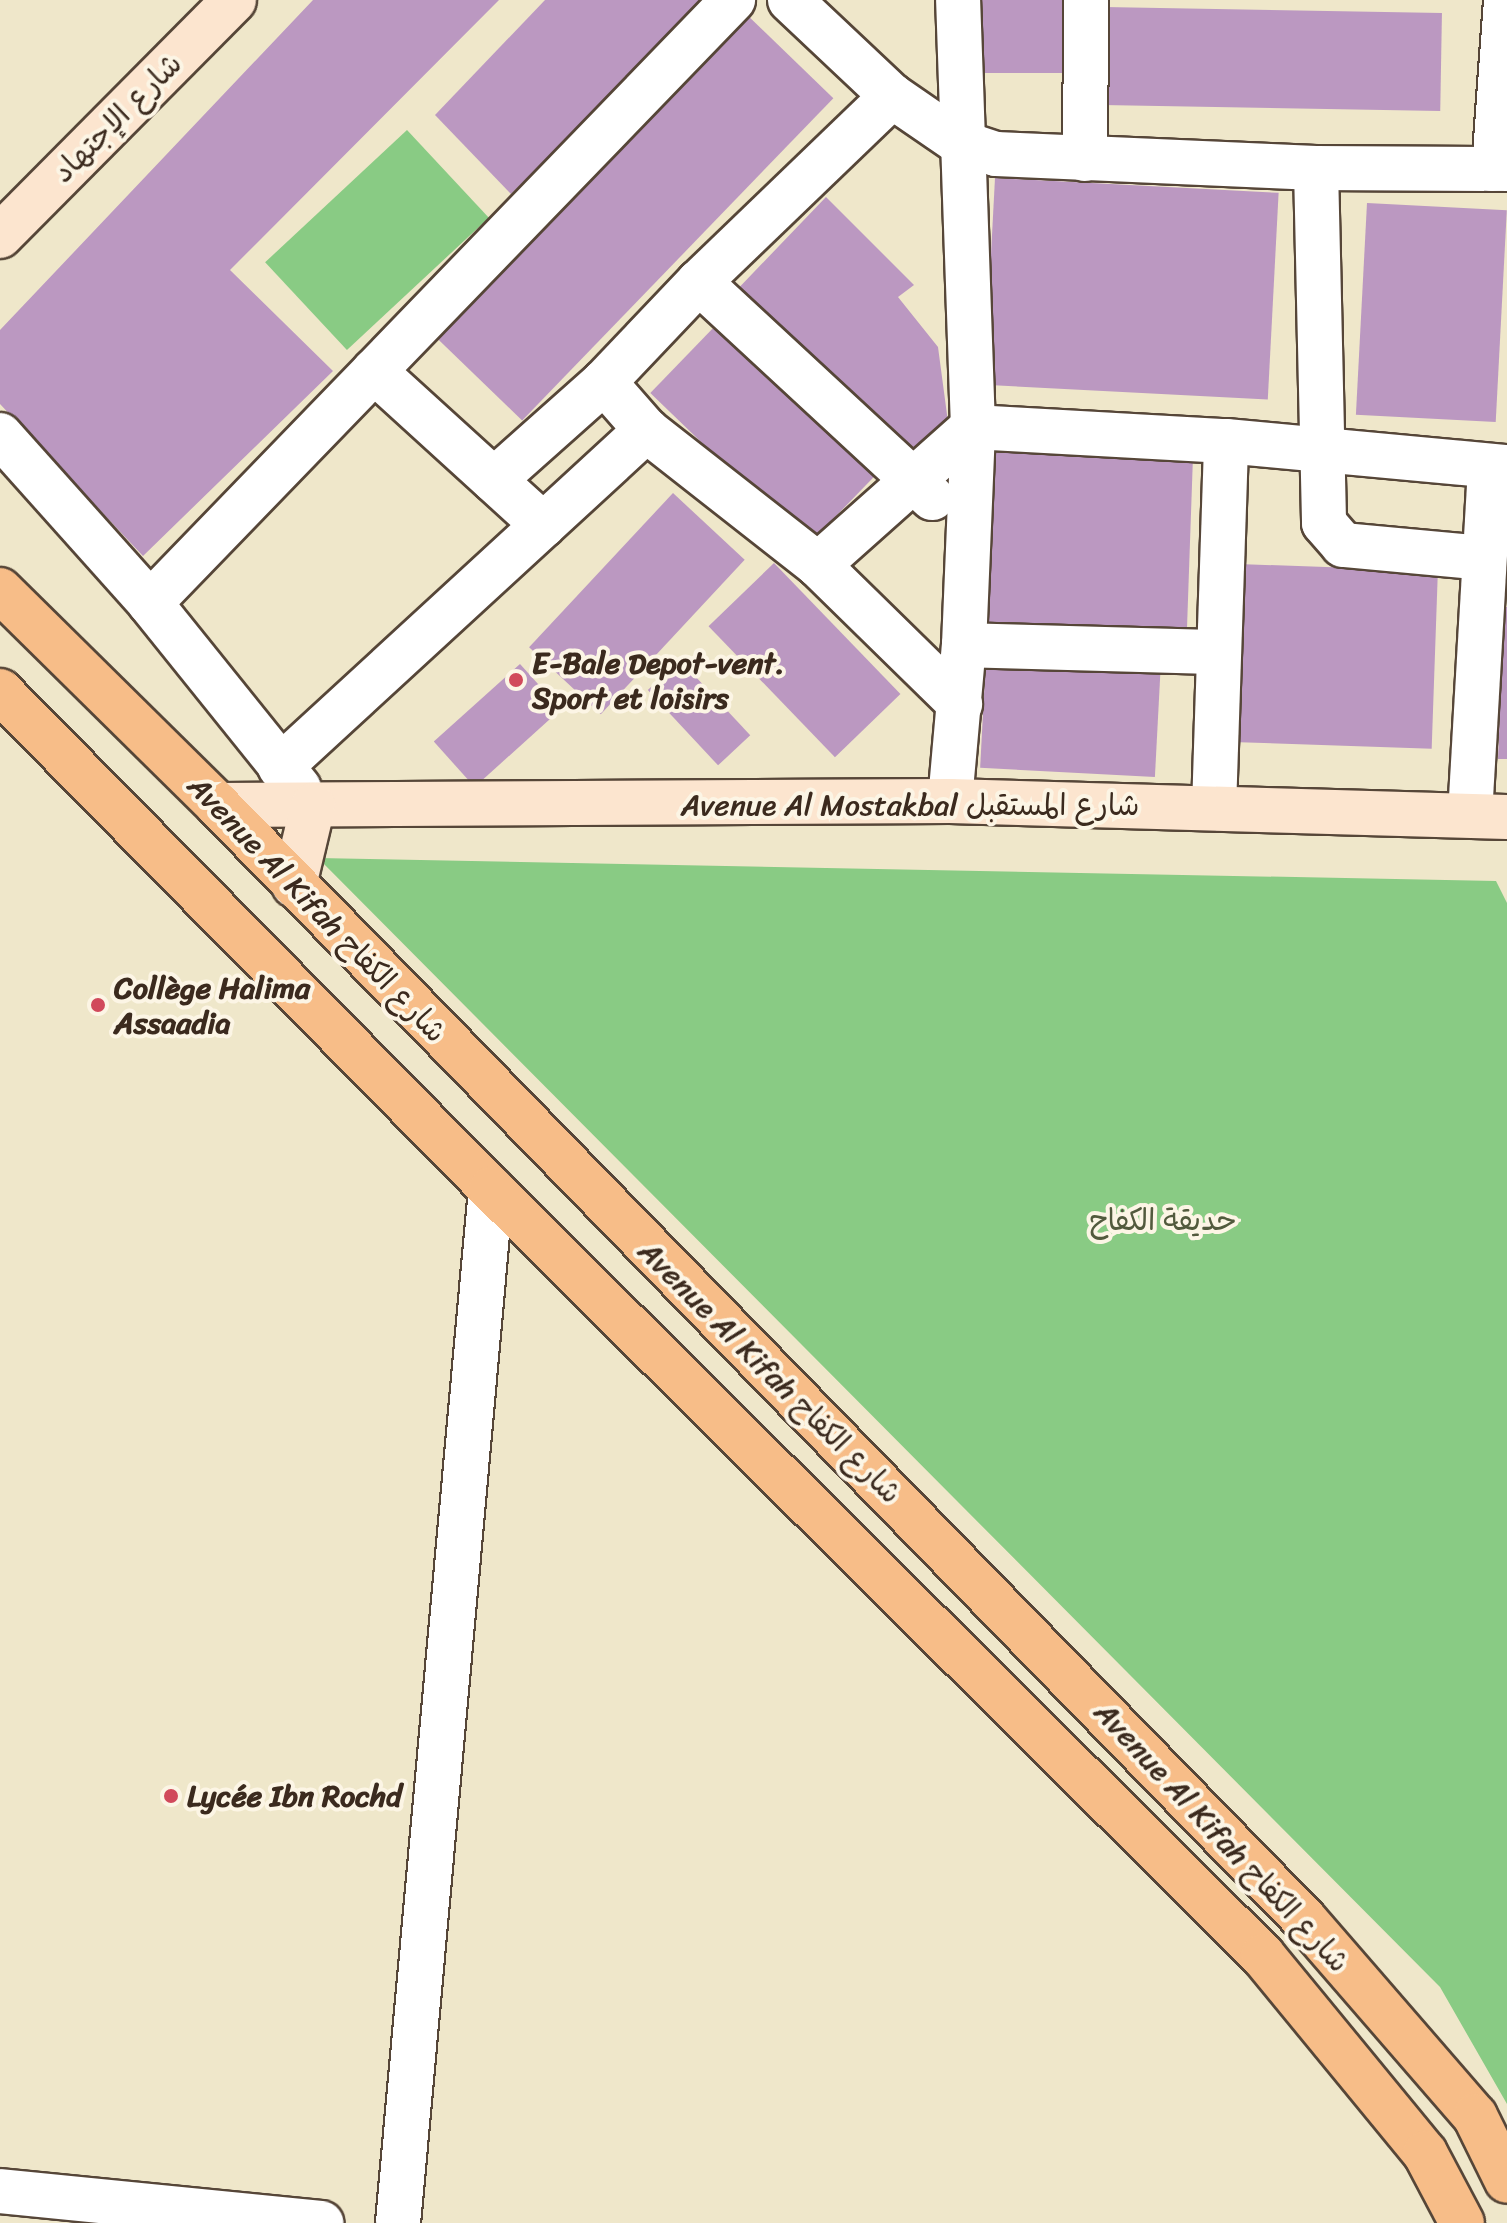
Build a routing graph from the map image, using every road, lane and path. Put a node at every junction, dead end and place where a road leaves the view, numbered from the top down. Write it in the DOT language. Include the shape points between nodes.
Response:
graph roads {
  1 [pos="234,0"];
  2 [pos="733,0"];
  3 [pos="790,0"];
  4 [pos="958,0"];
  5 [pos="1086,0"];
  6 [pos="1506,0"];
  7 [pos="892,96"];
  8 [pos="959,142"];
  9 [pos="1085,159"];
  10 [pos="1316,168"];
  11 [pos="1501,169"];
  12 [pos="0,236"];
  13 [pos="699,282"];
  14 [pos="374,371"];
  15 [pos="604,382"];
  16 [pos="973,427"];
  17 [pos="646,430"];
  18 [pos="0,435"];
  19 [pos="1226,441"];
  20 [pos="1323,451"];
  21 [pos="1499,467"];
  22 [pos="494,480"];
  23 [pos="909,480"];
  24 [pos="543,525"];
  25 [pos="965,526"];
  26 [pos="1482,558"];
  27 [pos="818,565"];
  28 [pos="0,590"];
  29 [pos="150,603"];
  30 [pos="964,645"];
  31 [pos="1218,652"];
  32 [pos="0,691"];
  33 [pos="960,704"];
  34 [pos="280,767"];
  35 [pos="950,801"];
  36 [pos="218,805"];
  37 [pos="313,805"];
  38 [pos="1214,808"];
  39 [pos="1488,816"];
  40 [pos="294,885"];
  41 [pos="491,1189"];
  42 [pos="1507,2181"];
  43 [pos="0,2191"];
  44 [pos="1507,2204"];
  45 [pos="321,2223"];
  46 [pos="398,2223"];
  47 [pos="1462,2223"];
  48 [pos="1471,2223"];
  1 -- 12 [label="street, شارع الإجتهاد"];
  2 -- 14 [label="street"];
  3 -- 7 [label="street"];
  4 -- 8 [label="street"];
  5 -- 9 [label="street"];
  6 -- 11 [label="street"];
  7 -- 8 [label="street"];
  7 -- 13 [label="street"];
  8 -- 9 [label="street" via="996,154"];
  8 -- 16 [label="street"];
  9 -- 10 [label="street"];
  10 -- 11 [label="street"];
  10 -- 20 [label="street"];
  13 -- 15 [label="street"];
  13 -- 23 [label="street"];
  14 -- 22 [label="street"];
  14 -- 29 [label="street"];
  15 -- 17 [label="street"];
  15 -- 22 [label="street"];
  16 -- 19 [label="street"];
  16 -- 23 [label="street"];
  16 -- 25 [label="street"];
  17 -- 24 [label="street"];
  17 -- 27 [label="street"];
  18 -- 29 [label="street"];
  19 -- 20 [label="street"];
  19 -- 31 [label="street"];
  20 -- 21 [label="street"];
  20 -- 26 [label="street" via="1324,523 1332,538 1357,547"];
  21 -- 26 [label="street"];
  22 -- 24 [label="street"];
  23 -- 25 [label="street"];
  23 -- 27 [label="street"];
  24 -- 34 [label="street"];
  25 -- 30 [label="street"];
  26 -- 39 [label="street"];
  27 -- 33 [label="street"];
  28 -- 36 [label="main road, Avenue Al Kifah شارع الكفاح"];
  29 -- 34 [label="street"];
  30 -- 31 [label="street"];
  30 -- 33 [label="street"];
  31 -- 38 [label="street"];
  32 -- 41 [label="main road, Avenue Al Kifah شارع الكفاح"];
  33 -- 35 [label="street"];
  34 -- 37 [label="street"];
  35 -- 37 [label="street, Avenue Al Mostakbal شارع المستقبل"];
  35 -- 38 [label="street, Avenue Al Mostakbal شارع المستقبل"];
  36 -- 37 [label="street, Avenue Al Mostakbal شارع المستقبل"];
  36 -- 40 [label="main road, Avenue Al Kifah شارع الكفاح"];
  37 -- 40 [label="street"];
  38 -- 39 [label="street, Avenue Al Mostakbal شارع المستقبل"];
  40 -- 42 [label="main road, Avenue Al Kifah شارع الكفاح" via="1305,1920 1475,2116"];
  41 -- 46 [label="street"];
  41 -- 47 [label="main road, Avenue Al Kifah شارع الكفاح" via="1263,1956 1425,2153"];
  43 -- 45 [label="street"];
  44 -- 48 [label="main road"];
}
